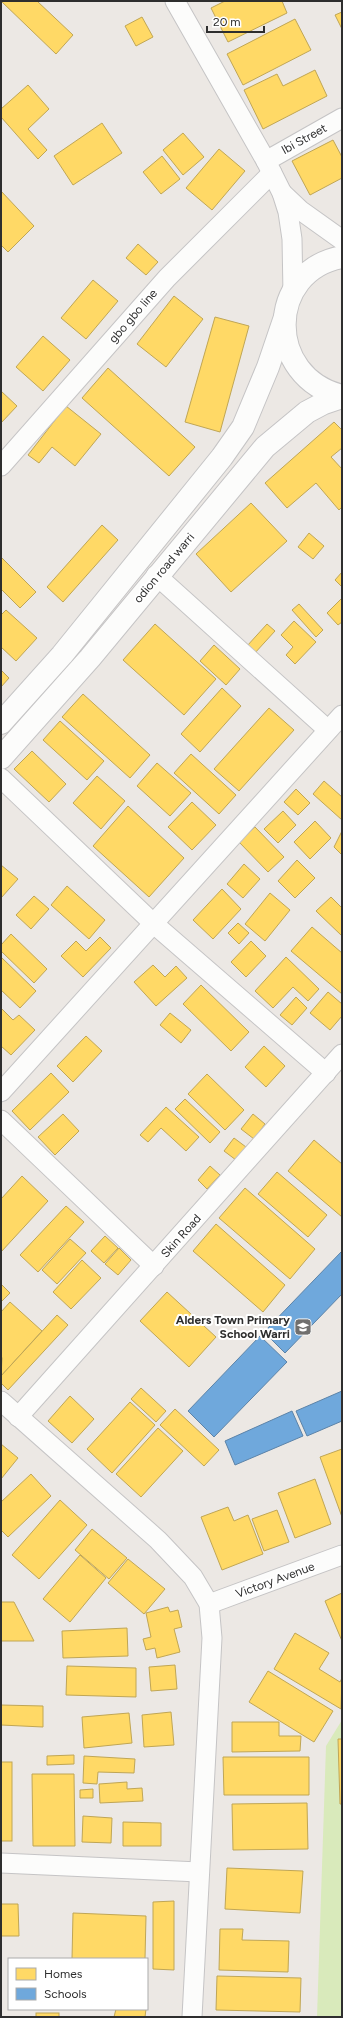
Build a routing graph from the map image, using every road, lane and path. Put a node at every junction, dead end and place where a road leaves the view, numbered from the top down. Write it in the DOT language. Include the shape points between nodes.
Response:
graph roads {
  1 [pos="175,1"];
  2 [pos="342,118"];
  3 [pos="269,167"];
  4 [pos="282,193"];
  5 [pos="342,240"];
  6 [pos="342,257"];
  7 [pos="293,293"];
  8 [pos="285,317"];
  9 [pos="342,397"];
  10 [pos="1,466"];
  11 [pos="156,575"];
  12 [pos="342,716"];
  13 [pos="1,723"];
  14 [pos="328,730"];
  15 [pos="1,758"];
  16 [pos="1,778"];
  17 [pos="154,924"];
  18 [pos="342,1054"];
  19 [pos="326,1073"];
  20 [pos="1,1092"];
  21 [pos="1,1120"];
  22 [pos="154,1266"];
  23 [pos="1,1401"];
  24 [pos="18,1417"];
  25 [pos="342,1555"];
  26 [pos="209,1604"];
  27 [pos="1,1863"];
  28 [pos="199,1872"];
  29 [pos="192,2017"];
  1 -- 3 [label="street"];
  2 -- 3 [label="street, Ibi Street"];
  3 -- 4 [label="street"];
  3 -- 10 [label="street, gbo gbo line"];
  4 -- 5 [label="street" via="305,214"];
  4 -- 7 [label="street" via="292,239"];
  6 -- 7 [label="main road, odion road warri" via="313,270"];
  7 -- 8 [label="main road, odion road warri"];
  8 -- 9 [label="main road" via="286,344 298,369 318,387"];
  8 -- 13 [label="main road, odion road warri" via="243,427 222,457 62,654"];
  9 -- 11 [label="main road, odion road warri" via="306,412 265,447"];
  11 -- 14 [label="street"];
  11 -- 15 [label="main road, odion road warri" via="90,658"];
  12 -- 14 [label="street"];
  14 -- 17 [label="street"];
  16 -- 17 [label="street"];
  17 -- 19 [label="street"];
  17 -- 20 [label="street"];
  18 -- 19 [label="street, Skin Road"];
  19 -- 22 [label="street, Skin Road"];
  21 -- 22 [label="street"];
  22 -- 24 [label="street, Skin Road"];
  23 -- 24 [label="street"];
  24 -- 26 [label="street" via="163,1545 193,1577"];
  25 -- 26 [label="street, Victory Avenue"];
  26 -- 28 [label="street" via="212,1638"];
  27 -- 28 [label="street"];
  28 -- 29 [label="street"];
}
